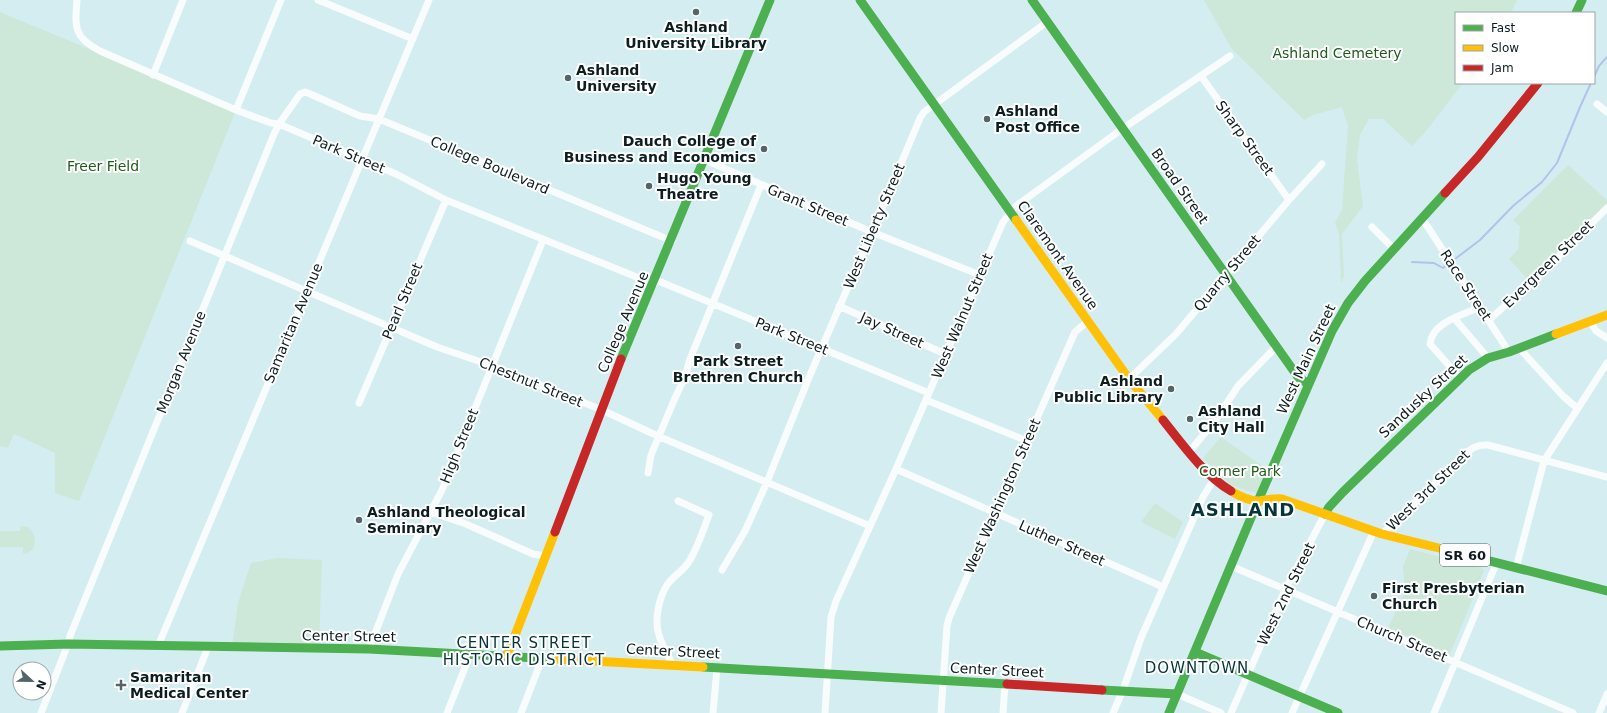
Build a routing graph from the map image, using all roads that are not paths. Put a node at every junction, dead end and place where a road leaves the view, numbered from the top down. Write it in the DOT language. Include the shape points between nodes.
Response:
graph roads {
  1 [pos="77,0"];
  2 [pos="184,0"];
  3 [pos="281,0"];
  4 [pos="318,0"];
  5 [pos="429,0"];
  6 [pos="770,0"];
  7 [pos="860,0"];
  8 [pos="1032,0"];
  9 [pos="1582,0"];
  10 [pos="1576,12"];
  11 [pos="1047,22"];
  12 [pos="413,39"];
  13 [pos="1230,56"];
  14 [pos="153,75"];
  15 [pos="1201,76"];
  16 [pos="1537,84"];
  17 [pos="308,93"];
  18 [pos="1597,104"];
  19 [pos="934,105"];
  20 [pos="236,110"];
  21 [pos="1607,112"];
  22 [pos="379,119"];
  23 [pos="279,124"];
  24 [pos="1122,129"];
  25 [pos="362,160"];
  26 [pos="705,160"];
  27 [pos="1322,164"];
  28 [pos="762,185"];
  29 [pos="446,200"];
  30 [pos="1289,200"];
  31 [pos="1607,209"];
  32 [pos="1010,212"];
  33 [pos="1422,218"];
  34 [pos="1372,227"];
  35 [pos="872,232"];
  36 [pos="543,240"];
  37 [pos="672,241"];
  38 [pos="190,242"];
  39 [pos="1394,249"];
  40 [pos="224,256"];
  41 [pos="980,275"];
  42 [pos="1225,275"];
  43 [pos="655,282"];
  44 [pos="307,291"];
  45 [pos="713,303"];
  46 [pos="839,306"];
  47 [pos="1480,307"];
  48 [pos="1607,315"];
  49 [pos="1454,318"];
  50 [pos="1489,320"];
  51 [pos="1088,321"];
  52 [pos="1590,321"];
  53 [pos="392,327"];
  54 [pos="1607,338"];
  55 [pos="1276,347"];
  56 [pos="822,348"];
  57 [pos="1519,348"];
  58 [pos="1509,352"];
  59 [pos="945,354"];
  60 [pos="1488,358"];
  61 [pos="1607,363"];
  62 [pos="492,366"];
  63 [pos="1129,378"];
  64 [pos="1460,378"];
  65 [pos="1308,384"];
  66 [pos="928,396"];
  67 [pos="358,403"];
  68 [pos="1577,408"];
  69 [pos="602,410"];
  70 [pos="660,437"];
  71 [pos="1027,442"];
  72 [pos="1189,452"];
  73 [pos="1544,461"];
  74 [pos="896,469"];
  75 [pos="648,473"];
  76 [pos="1607,477"];
  77 [pos="1214,479"];
  78 [pos="767,482"];
  79 [pos="678,501"];
  80 [pos="1258,501"];
  81 [pos="431,512"];
  82 [pos="995,514"];
  83 [pos="1325,514"];
  84 [pos="870,526"];
  85 [pos="1378,532"];
  86 [pos="545,556"];
  87 [pos="1496,564"];
  88 [pos="1231,566"];
  89 [pos="1516,568"];
  90 [pos="722,570"];
  91 [pos="1163,587"];
  92 [pos="1285,590"];
  93 [pos="1607,591"];
  94 [pos="1338,612"];
  95 [pos="68,644"];
  96 [pos="0,646"];
  97 [pos="158,646"];
  98 [pos="208,647"];
  99 [pos="370,649"];
  100 [pos="1195,652"];
  101 [pos="470,655"];
  102 [pos="507,656"];
  103 [pos="542,659"];
  104 [pos="1455,662"];
  105 [pos="673,665"];
  106 [pos="717,668"];
  107 [pos="828,674"];
  108 [pos="1248,674"];
  109 [pos="943,681"];
  110 [pos="1005,684"];
  111 [pos="1123,690"];
  112 [pos="1177,694"];
  113 [pos="1607,694"];
  114 [pos="1300,697"];
  115 [pos="41,713"];
  116 [pos="182,713"];
  117 [pos="446,713"];
  118 [pos="521,713"];
  119 [pos="713,713"];
  120 [pos="825,713"];
  121 [pos="941,713"];
  122 [pos="1003,713"];
  123 [pos="1113,713"];
  124 [pos="1168,713"];
  125 [pos="1221,713"];
  126 [pos="1231,713"];
  127 [pos="1292,713"];
  128 [pos="1338,713"];
  129 [pos="1434,713"];
  130 [pos="1573,713"];
  131 [pos="1599,713"];
  1 -- 14 [label="street, Park Street" via="75,23 86,43"];
  2 -- 14 [label="street"];
  3 -- 20 [label="street"];
  4 -- 12 [label="street"];
  5 -- 12 [label="street, Samaritan Avenue"];
  6 -- 26 [label="main road, College Avenue"];
  7 -- 19 [label="main road, Claremont Avenue"];
  8 -- 11 [label="main road, Broad Street"];
  9 -- 10 [label="main road"];
  11 -- 19 [label="street, West Liberty Street"];
  11 -- 24 [label="main road, Broad Street"];
  12 -- 22 [label="street, Samaritan Avenue"];
  13 -- 15 [label="street, West Walnut Street"];
  14 -- 20 [label="street, Park Street"];
  15 -- 24 [label="street, West Walnut Street"];
  15 -- 30 [label="street, Sharp Street"];
  16 -- 33 [label="main road, West Main Street" via="1478,157"];
  17 -- 22 [label="street, College Boulevard" via="360,116"];
  17 -- 23 [label="street, Morgan Avenue" via="301,93 297,97"];
  18 -- 21 [label="street"];
  19 -- 32 [label="main road, Claremont Avenue"];
  19 -- 35 [label="street, West Liberty Street" via="920,118"];
  20 -- 23 [label="street, Park Street"];
  22 -- 25 [label="street, Samaritan Avenue"];
  22 -- 37 [label="street, College Boulevard"];
  23 -- 25 [label="street, Park Street"];
  23 -- 40 [label="street, Morgan Avenue"];
  24 -- 32 [label="street, West Walnut Street"];
  24 -- 42 [label="main road, Broad Street"];
  25 -- 29 [label="street, Park Street" via="416,183"];
  25 -- 44 [label="street, Samaritan Avenue"];
  26 -- 28 [label="street, Grant Street"];
  26 -- 37 [label="main road, College Avenue"];
  27 -- 30 [label="street, Quarry Street"];
  28 -- 35 [label="street, Grant Street"];
  28 -- 45 [label="street"];
  29 -- 36 [label="street, Park Street"];
  29 -- 53 [label="street, Pearl Street"];
  30 -- 42 [label="street, Quarry Street"];
  31 -- 50 [label="street, Evergreen Street"];
  32 -- 41 [label="street, West Walnut Street" via="1003,222"];
  32 -- 51 [label="main road, Claremont Avenue"];
  33 -- 39 [label="main road, West Main Street"];
  33 -- 47 [label="street, Race Street"];
  34 -- 39 [label="street"];
  35 -- 41 [label="street, Grant Street"];
  35 -- 46 [label="street, West Liberty Street"];
  36 -- 43 [label="street, Park Street"];
  36 -- 62 [label="street, High Street"];
  37 -- 43 [label="main road, College Avenue"];
  38 -- 40 [label="street, Chestnut Street"];
  39 -- 65 [label="main road, West Main Street" via="1345,307"];
  40 -- 44 [label="street, Chestnut Street"];
  40 -- 95 [label="street, Morgan Avenue"];
  41 -- 59 [label="street, West Walnut Street"];
  42 -- 55 [label="main road, Broad Street"];
  42 -- 63 [label="street, Quarry Street" via="1176,334"];
  43 -- 45 [label="street, Park Street"];
  43 -- 69 [label="main road, College Avenue"];
  44 -- 53 [label="street, Chestnut Street"];
  44 -- 97 [label="street, Samaritan Avenue"];
  45 -- 56 [label="street, Park Street"];
  45 -- 70 [label="street"];
  46 -- 56 [label="street, West Liberty Street"];
  46 -- 59 [label="street, Jay Street"];
  47 -- 49 [label="street"];
  47 -- 50 [label="street, Race Street"];
  48 -- 52 [label="main road, Sandusky Street"];
  49 -- 60 [label="street"];
  49 -- 64 [label="street" via="1438,329 1430,344"];
  50 -- 58 [label="street, Race Street"];
  51 -- 63 [label="main road, Claremont Avenue"];
  51 -- 71 [label="street, West Washington Street" via="1075,332"];
  52 -- 54 [label="street" via="1596,331"];
  52 -- 57 [label="main road, Sandusky Street"];
  53 -- 62 [label="street, Chestnut Street"];
  53 -- 67 [label="street, Pearl Street"];
  55 -- 65 [label="main road, Broad Street" via="1298,378"];
  55 -- 72 [label="street" via="1238,386 1215,421"];
  56 -- 66 [label="street, Park Street"];
  56 -- 78 [label="street, West Liberty Street"];
  57 -- 58 [label="main road, Sandusky Street"];
  57 -- 68 [label="street"];
  58 -- 60 [label="main road, Sandusky Street"];
  59 -- 66 [label="street, West Walnut Street"];
  60 -- 64 [label="main road, Sandusky Street"];
  61 -- 68 [label="street"];
  62 -- 69 [label="street, Chestnut Street"];
  62 -- 81 [label="street, High Street"];
  63 -- 72 [label="main road, Claremont Avenue"];
  64 -- 83 [label="main road, Sandusky Street" via="1339,496"];
  65 -- 80 [label="main road, West Main Street"];
  66 -- 71 [label="street, Park Street"];
  66 -- 74 [label="street, West Walnut Street"];
  68 -- 73 [label="street"];
  69 -- 70 [label="street, Chestnut Street"];
  69 -- 86 [label="main road, College Avenue"];
  70 -- 75 [label="street" via="650,460"];
  70 -- 78 [label="street, Chestnut Street"];
  71 -- 82 [label="street, West Washington Street"];
  72 -- 77 [label="main road, Claremont Avenue"];
  73 -- 76 [label="street, West 3rd Street"];
  73 -- 85 [label="street, West 3rd Street" via="1488,445 1474,446"];
  73 -- 89 [label="street"];
  74 -- 82 [label="street, Luther Street"];
  74 -- 84 [label="street, West Walnut Street"];
  77 -- 80 [label="main road, Claremont Avenue" via="1232,493"];
  77 -- 91 [label="street" via="1203,497"];
  78 -- 84 [label="street, Chestnut Street"];
  78 -- 90 [label="street, West Liberty Street" via="746,531"];
  79 -- 105 [label="street" via="708,515 690,562 672,579 661,597 658,634"];
  80 -- 83 [label="main road, SR 60" via="1275,498"];
  80 -- 88 [label="main road, West Main Street"];
  81 -- 86 [label="street" via="466,524 533,554"];
  81 -- 99 [label="street, High Street" via="398,574"];
  82 -- 91 [label="street, Luther Street"];
  82 -- 109 [label="street, West Washington Street" via="949,618"];
  83 -- 85 [label="main road, SR 60"];
  83 -- 92 [label="street, West 2nd Street"];
  84 -- 107 [label="street, West Walnut Street" via="831,617"];
  85 -- 87 [label="main road, SR 60"];
  85 -- 94 [label="street, West 3rd Street"];
  86 -- 102 [label="main road, College Avenue"];
  87 -- 89 [label="main road, SR 60"];
  87 -- 104 [label="street"];
  88 -- 92 [label="street, Church Street"];
  88 -- 100 [label="main road, West Main Street"];
  89 -- 93 [label="main road, SR 60"];
  91 -- 111 [label="street" via="1141,638"];
  92 -- 94 [label="street, Church Street"];
  92 -- 108 [label="street, West 2nd Street"];
  94 -- 104 [label="street, Church Street"];
  94 -- 114 [label="street, West 3rd Street"];
  95 -- 96 [label="main road, Center Street"];
  95 -- 97 [label="main road, Center Street"];
  95 -- 115 [label="street, Morgan Avenue"];
  97 -- 98 [label="main road, Center Street"];
  98 -- 99 [label="main road, Center Street"];
  98 -- 116 [label="street"];
  99 -- 101 [label="main road, Center Street"];
  100 -- 108 [label="main road"];
  100 -- 112 [label="main road, West Main Street"];
  101 -- 102 [label="main road, Center Street"];
  101 -- 117 [label="street"];
  102 -- 103 [label="main road, Center Street"];
  103 -- 105 [label="main road, Center Street"];
  103 -- 118 [label="street"];
  104 -- 129 [label="street"];
  104 -- 130 [label="street, Church Street"];
  105 -- 106 [label="main road, Center Street"];
  106 -- 107 [label="main road, Center Street"];
  106 -- 119 [label="street"];
  107 -- 109 [label="main road, Center Street"];
  107 -- 120 [label="street, West Walnut Street"];
  108 -- 114 [label="main road"];
  108 -- 126 [label="street, West 2nd Street"];
  109 -- 110 [label="main road, Center Street"];
  109 -- 121 [label="street, West Washington Street"];
  110 -- 111 [label="main road, Center Street"];
  110 -- 122 [label="street"];
  111 -- 112 [label="main road, Center Street"];
  111 -- 123 [label="street"];
  112 -- 124 [label="main road, West Main Street"];
  112 -- 125 [label="street, Center Street"];
  113 -- 131 [label="street"];
  114 -- 127 [label="street, West 3rd Street"];
  114 -- 128 [label="main road"];
}
